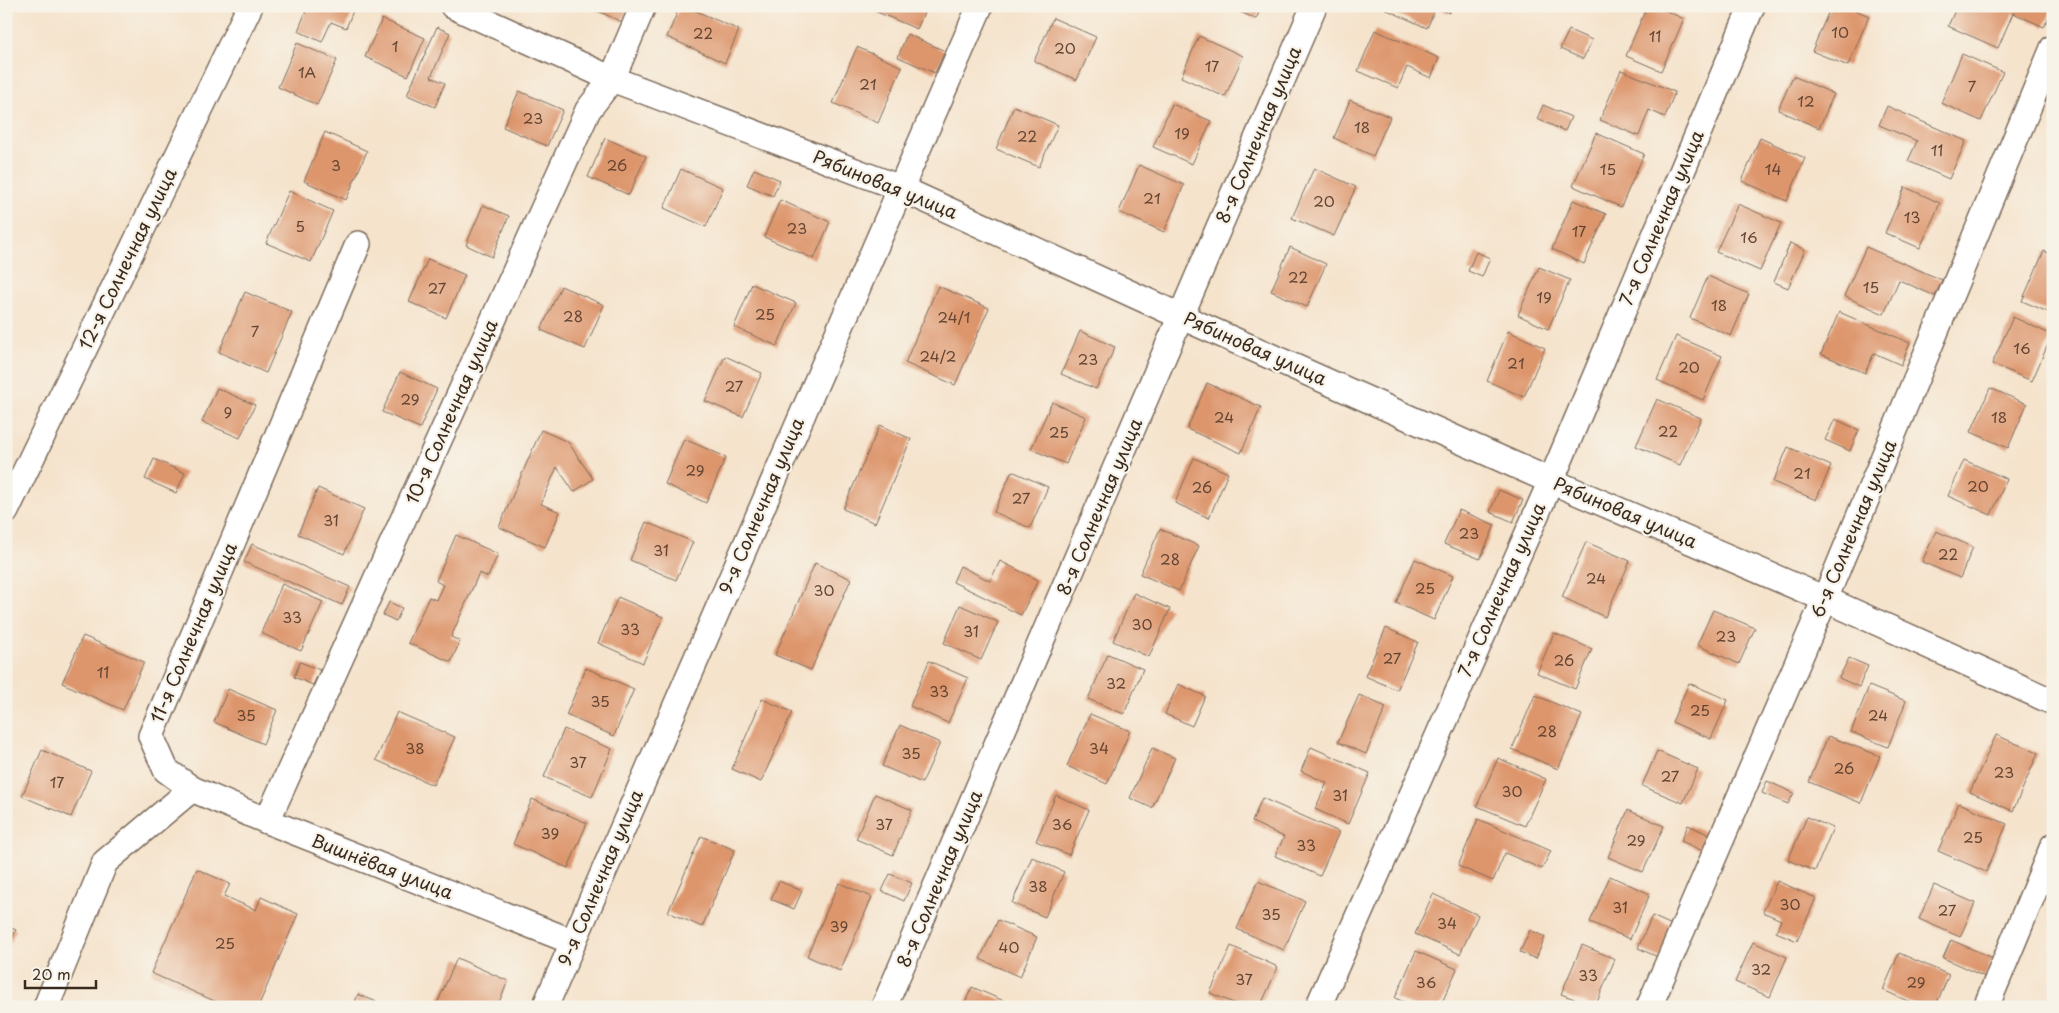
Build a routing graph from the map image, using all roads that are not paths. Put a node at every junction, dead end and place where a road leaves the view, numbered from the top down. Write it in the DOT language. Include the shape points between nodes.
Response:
graph roads {
  1 [pos="250,6"];
  2 [pos="453,6"];
  3 [pos="643,6"];
  4 [pos="980,6"];
  5 [pos="1314,6"];
  6 [pos="1752,6"];
  7 [pos="2053,48"];
  8 [pos="612,79"];
  9 [pos="900,188"];
  10 [pos="358,244"];
  11 [pos="1182,317"];
  12 [pos="1551,481"];
  13 [pos="6,511"];
  14 [pos="1825,599"];
  15 [pos="2053,702"];
  16 [pos="192,789"];
  17 [pos="267,821"];
  18 [pos="2053,846"];
  19 [pos="573,942"];
  20 [pos="46,1007"];
  21 [pos="544,1007"];
  22 [pos="884,1007"];
  23 [pos="1318,1007"];
  24 [pos="1649,1007"];
  25 [pos="1986,1007"];
  1 -- 13 [label="street, 12-я Солнечная улица"];
  2 -- 8 [label="street, Рябиновая улица"];
  3 -- 8 [label="street, 10-я Солнечная улица"];
  4 -- 9 [label="street, 9-я Солнечная улица"];
  5 -- 11 [label="street, 8-я Солнечная улица"];
  6 -- 12 [label="street, 7-я Солнечная улица"];
  7 -- 14 [label="street, 6-я Солнечная улица"];
  8 -- 9 [label="street, Рябиновая улица"];
  8 -- 17 [label="street, 10-я Солнечная улица" via="588,110"];
  9 -- 11 [label="street, Рябиновая улица"];
  9 -- 19 [label="street, 9-я Солнечная улица"];
  10 -- 16 [label="street, 11-я Солнечная улица" via="151,736 166,770"];
  11 -- 12 [label="street, Рябиновая улица"];
  11 -- 22 [label="street, 8-я Солнечная улица"];
  12 -- 14 [label="street, Рябиновая улица"];
  12 -- 23 [label="street, 7-я Солнечная улица"];
  14 -- 15 [label="street, Рябиновая улица"];
  14 -- 24 [label="street, 6-я Солнечная улица"];
  16 -- 17 [label="street, Вишнёвая улица"];
  16 -- 20 [label="street" via="105,862"];
  17 -- 19 [label="street, Вишнёвая улица"];
  18 -- 25 [label="street"];
  19 -- 21 [label="street, 9-я Солнечная улица"];
}
